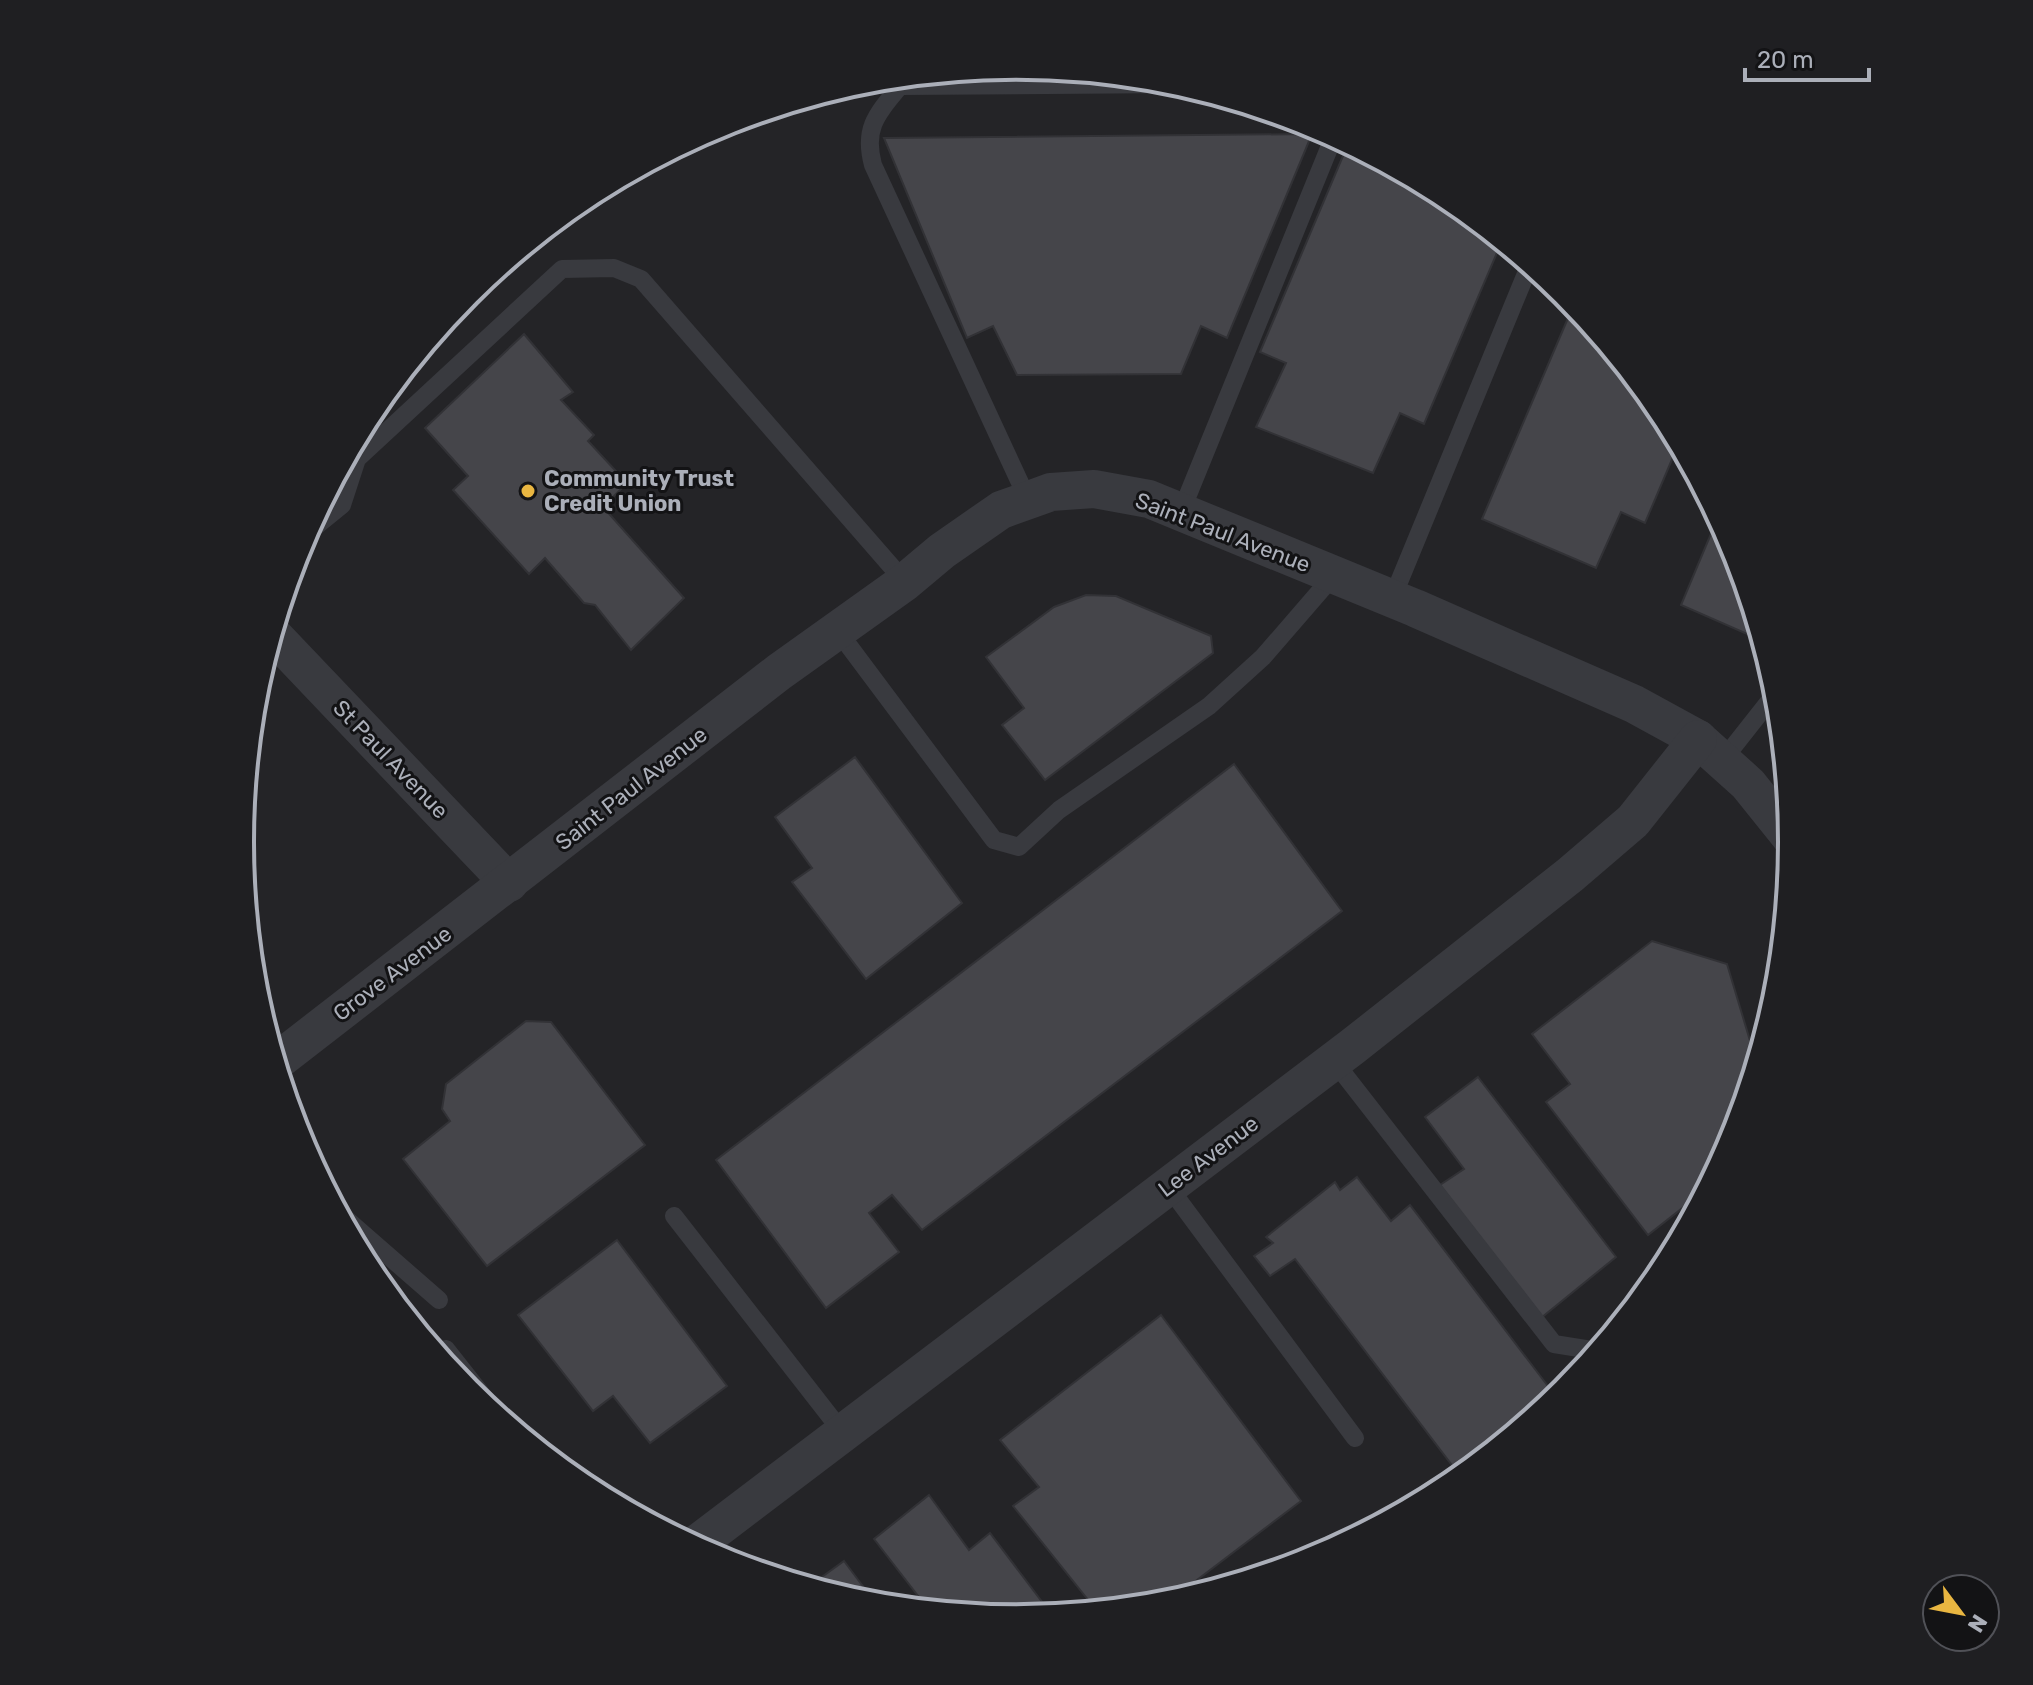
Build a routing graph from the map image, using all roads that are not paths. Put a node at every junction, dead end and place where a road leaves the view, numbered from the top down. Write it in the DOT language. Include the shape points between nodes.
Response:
graph roads {
  1 [pos="1092,85"];
  2 [pos="929,86"];
  3 [pos="896,90"];
  4 [pos="1329,148"];
  5 [pos="1525,275"];
  6 [pos="358,458"];
  7 [pos="357,460"];
  8 [pos="1028,500"];
  9 [pos="1181,512"];
  10 [pos="328,517"];
  11 [pos="1334,575"];
  12 [pos="905,582"];
  13 [pos="1392,599"];
  14 [pos="837,630"];
  15 [pos="281,643"];
  16 [pos="1765,701"];
  17 [pos="1710,750"];
  18 [pos="1778,822"];
  19 [pos="509,883"];
  20 [pos="285,1055"];
  21 [pos="1333,1060"];
  22 [pos="1168,1186"];
  23 [pos="674,1216"];
  24 [pos="361,1232"];
  25 [pos="439,1300"];
  26 [pos="1586,1349"];
  27 [pos="843,1433"];
  28 [pos="1355,1438"];
  29 [pos="709,1539"];
  1 -- 2 [label="lane"];
  3 -- 8 [label="lane" via="876,114 867,143 873,165"];
  4 -- 9 [label="lane"];
  5 -- 13 [label="lane"];
  6 -- 12 [label="lane" via="562,269 614,268 641,279"];
  7 -- 10 [label="lane" via="342,505"];
  8 -- 9 [label="street, Saint Paul Avenue" via="1051,492 1094,489 1149,499"];
  8 -- 12 [label="street, Saint Paul Avenue" via="1001,510"];
  9 -- 11 [label="street, Saint Paul Avenue"];
  11 -- 13 [label="street, Saint Paul Avenue"];
  11 -- 14 [label="lane" via="1263,657 1209,706 1059,810 1019,847 994,840"];
  12 -- 14 [label="street, Saint Paul Avenue"];
  13 -- 17 [label="street, Saint Paul Avenue" via="1634,704"];
  14 -- 19 [label="street, Saint Paul Avenue"];
  15 -- 19 [label="street, St Paul Avenue"];
  16 -- 17 [label="lane"];
  17 -- 18 [label="street, Saint Paul Avenue" via="1748,784"];
  17 -- 21 [label="street, Lee Avenue" via="1570,875"];
  19 -- 20 [label="street, Grove Avenue"];
  21 -- 22 [label="street, Lee Avenue"];
  21 -- 26 [label="lane" via="1554,1344"];
  22 -- 27 [label="street, Lee Avenue"];
  22 -- 28 [label="lane"];
  23 -- 27 [label="lane"];
  24 -- 25 [label="lane"];
  27 -- 29 [label="street, Lee Avenue"];
}
